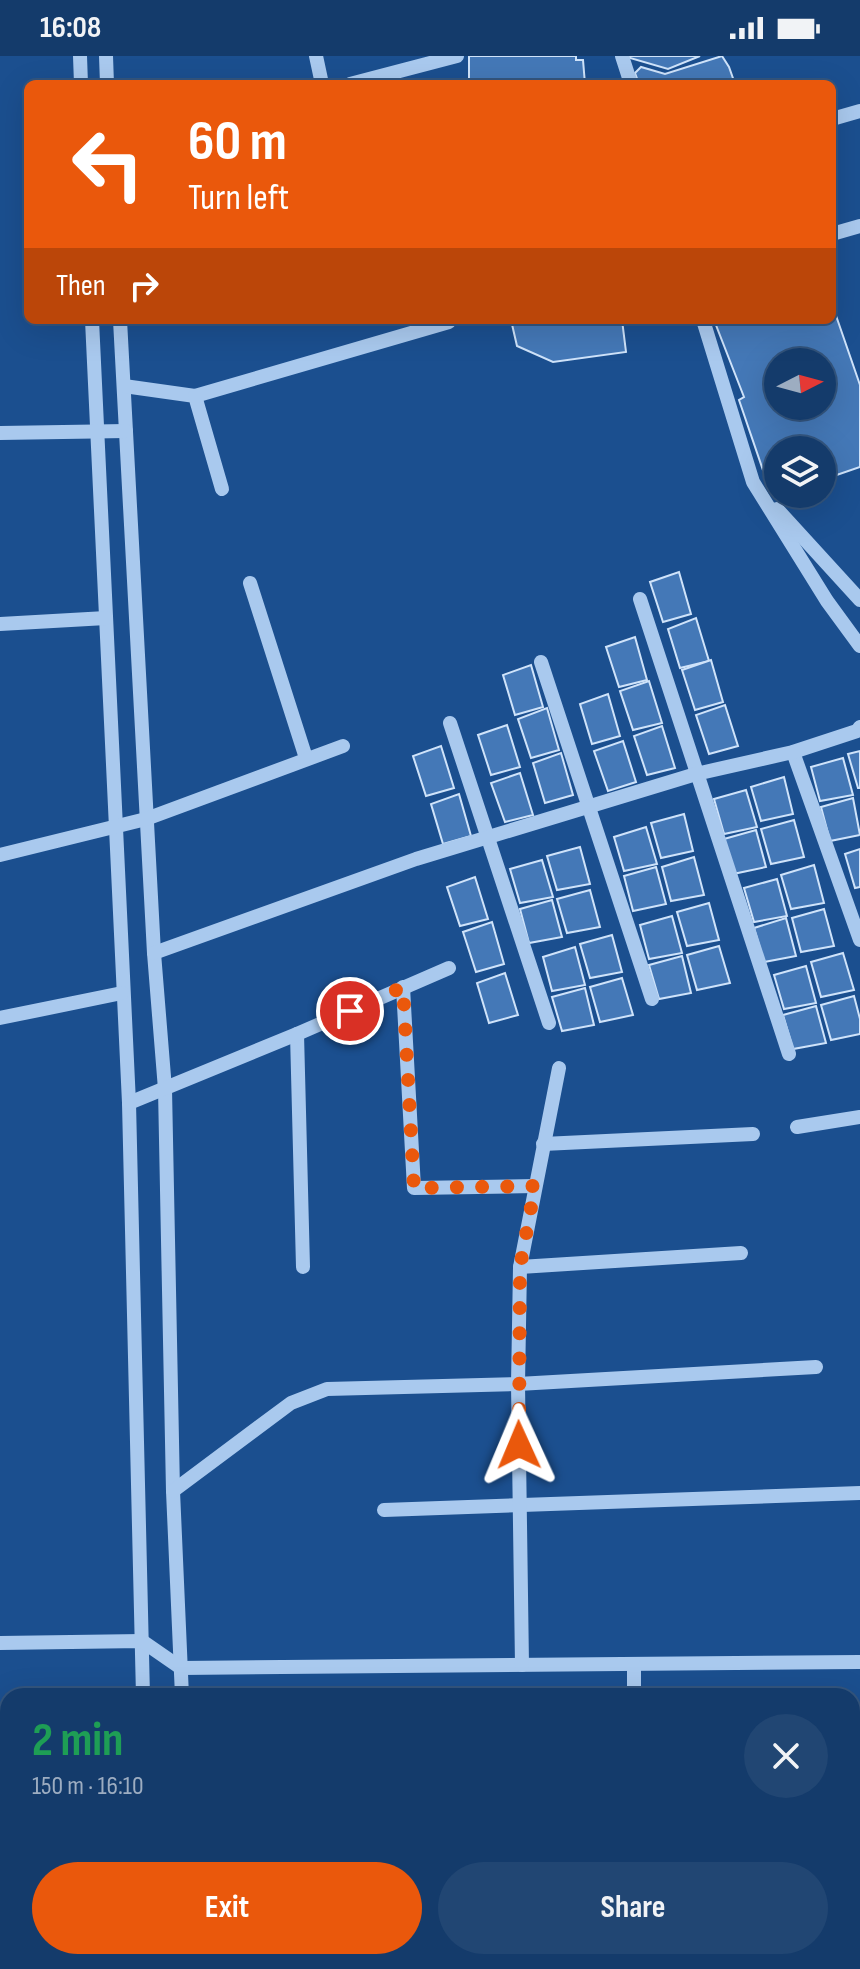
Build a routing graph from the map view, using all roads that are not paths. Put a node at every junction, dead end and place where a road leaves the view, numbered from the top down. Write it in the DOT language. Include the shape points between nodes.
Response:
graph roads {
  1 [pos="80,56"];
  2 [pos="106,56"];
  3 [pos="316,56"];
  4 [pos="457,56"];
  5 [pos="622,56"];
  6 [pos="81,80"];
  7 [pos="107,80"];
  8 [pos="321,80"];
  9 [pos="365,80"];
  10 [pos="630,80"];
  11 [pos="860,111"];
  12 [pos="836,118"];
  13 [pos="860,226"];
  14 [pos="836,233"];
  15 [pos="92,324"];
  16 [pos="120,324"];
  17 [pos="442,324"];
  18 [pos="704,324"];
  19 [pos="124,386"];
  20 [pos="195,396"];
  21 [pos="98,431"];
  22 [pos="126,431"];
  23 [pos="0,433"];
  24 [pos="753,482"];
  25 [pos="222,489"];
  26 [pos="250,583"];
  27 [pos="640,599"];
  28 [pos="860,600"];
  29 [pos="106,618"];
  30 [pos="0,624"];
  31 [pos="860,646"];
  32 [pos="541,662"];
  33 [pos="450,723"];
  34 [pos="859,726"];
  35 [pos="343,746"];
  36 [pos="793,752"];
  37 [pos="306,758"];
  38 [pos="696,774"];
  39 [pos="589,806"];
  40 [pos="146,819"];
  41 [pos="116,828"];
  42 [pos="487,838"];
  43 [pos="0,855"];
  44 [pos="860,940"];
  45 [pos="154,953"];
  46 [pos="449,968"];
  47 [pos="403,987"];
  48 [pos="122,993"];
  49 [pos="652,999"];
  50 [pos="0,1018"];
  51 [pos="549,1023"];
  52 [pos="297,1034"];
  53 [pos="789,1054"];
  54 [pos="559,1068"];
  55 [pos="165,1089"];
  56 [pos="129,1103"];
  57 [pos="860,1117"];
  58 [pos="797,1127"];
  59 [pos="753,1134"];
  60 [pos="543,1144"];
  61 [pos="535,1186"];
  62 [pos="741,1253"];
  63 [pos="303,1267"];
  64 [pos="520,1267"];
  65 [pos="816,1367"];
  66 [pos="518,1384"];
  67 [pos="173,1491"];
  68 [pos="860,1493"];
  69 [pos="520,1505"];
  70 [pos="384,1510"];
  71 [pos="142,1641"];
  72 [pos="0,1643"];
  73 [pos="860,1662"];
  74 [pos="522,1665"];
  75 [pos="634,1665"];
  76 [pos="181,1668"];
  77 [pos="143,1688"];
  78 [pos="182,1688"];
  79 [pos="634,1688"];
  1 -- 6 [label="street"];
  2 -- 7 [label="street"];
  3 -- 8 [label="street"];
  4 -- 9 [label="street"];
  5 -- 10 [label="street"];
  11 -- 12 [label="street"];
  13 -- 14 [label="street"];
  15 -- 21 [label="street"];
  16 -- 19 [label="street"];
  17 -- 20 [label="street"];
  18 -- 24 [label="street"];
  19 -- 20 [label="street"];
  19 -- 22 [label="street"];
  20 -- 25 [label="street"];
  21 -- 22 [label="street"];
  21 -- 23 [label="street"];
  21 -- 29 [label="street"];
  22 -- 40 [label="street"];
  24 -- 28 [label="street"];
  24 -- 31 [label="street"];
  26 -- 37 [label="street"];
  27 -- 38 [label="street"];
  29 -- 30 [label="street"];
  29 -- 41 [label="street"];
  32 -- 39 [label="street"];
  33 -- 42 [label="street"];
  34 -- 36 [label="street"];
  35 -- 37 [label="street"];
  36 -- 38 [label="street"];
  36 -- 44 [label="street"];
  37 -- 40 [label="street"];
  38 -- 39 [label="street"];
  38 -- 53 [label="street"];
  39 -- 42 [label="street"];
  39 -- 49 [label="street"];
  40 -- 41 [label="street"];
  40 -- 45 [label="street"];
  41 -- 43 [label="street"];
  41 -- 48 [label="street"];
  42 -- 45 [label="street"];
  42 -- 51 [label="street"];
  45 -- 55 [label="street"];
  46 -- 47 [label="street"];
  47 -- 52 [label="street"];
  47 -- 61 [label="street" via="414,1188"];
  48 -- 50 [label="street"];
  48 -- 56 [label="street"];
  52 -- 55 [label="street"];
  52 -- 63 [label="street"];
  54 -- 60 [label="street"];
  55 -- 56 [label="street"];
  55 -- 67 [label="street"];
  56 -- 71 [label="street"];
  57 -- 58 [label="street"];
  59 -- 60 [label="street"];
  60 -- 61 [label="street"];
  61 -- 64 [label="street"];
  62 -- 64 [label="street"];
  64 -- 66 [label="street"];
  65 -- 66 [label="street"];
  66 -- 67 [label="street" via="314,1392 291,1403"];
  66 -- 69 [label="street"];
  67 -- 76 [label="street"];
  68 -- 69 [label="street"];
  69 -- 70 [label="street"];
  69 -- 74 [label="street"];
  71 -- 72 [label="street"];
  71 -- 76 [label="street"];
  71 -- 77 [label="street"];
  73 -- 75 [label="street"];
  74 -- 75 [label="street"];
  74 -- 76 [label="street"];
  75 -- 79 [label="street"];
  76 -- 78 [label="street"];
}
